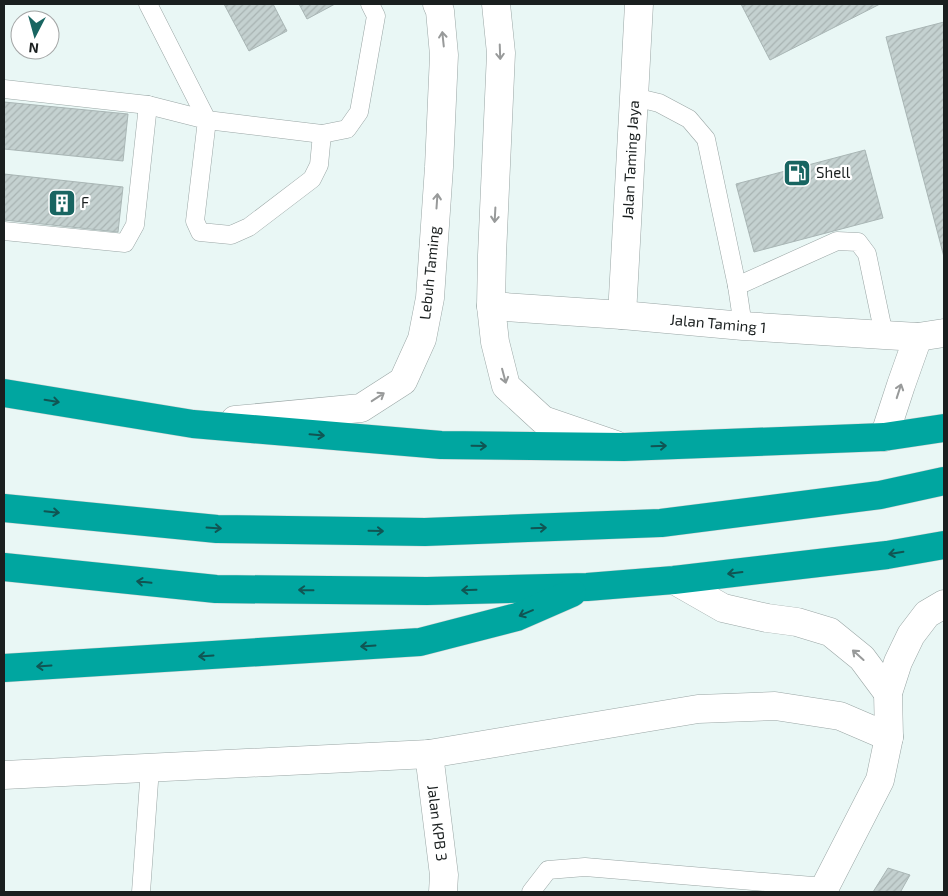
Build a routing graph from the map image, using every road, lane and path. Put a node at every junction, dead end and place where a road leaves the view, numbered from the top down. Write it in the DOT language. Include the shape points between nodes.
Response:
graph roads {
  1 [pos="148,4"];
  2 [pos="370,4"];
  3 [pos="437,4"];
  4 [pos="496,4"];
  5 [pos="638,4"];
  6 [pos="4,89"];
  7 [pos="634,97"];
  8 [pos="148,104"];
  9 [pos="207,120"];
  10 [pos="322,134"];
  11 [pos="4,231"];
  12 [pos="737,286"];
  13 [pos="491,306"];
  14 [pos="622,315"];
  15 [pos="743,326"];
  16 [pos="944,333"];
  17 [pos="884,335"];
  18 [pos="918,337"];
  19 [pos="4,393"];
  20 [pos="193,424"];
  21 [pos="944,428"];
  22 [pos="884,437"];
  23 [pos="624,447"];
  24 [pos="944,481"];
  25 [pos="4,508"];
  26 [pos="944,545"];
  27 [pos="4,567"];
  28 [pos="674,580"];
  29 [pos="587,587"];
  30 [pos="944,604"];
  31 [pos="4,668"];
  32 [pos="888,693"];
  33 [pos="889,737"];
  34 [pos="428,754"];
  35 [pos="150,768"];
  36 [pos="4,775"];
  37 [pos="824,889"];
  38 [pos="141,892"];
  39 [pos="443,892"];
  40 [pos="530,892"];
  1 -- 9 [label="lane"];
  2 -- 10 [label="lane" via="376,16 359,112 346,129"];
  20 -- 3 [label="street, Lebuh Taming, one-way" via="361,408 403,381 422,339 430,298 444,55"];
  4 -- 13 [label="street, one-way" via="501,53"];
  5 -- 7 [label="street, Jalan Taming Jaya"];
  6 -- 8 [label="lane"];
  7 -- 12 [label="lane" via="659,103 688,119 706,139"];
  7 -- 14 [label="street, Jalan Taming Jaya"];
  8 -- 9 [label="lane"];
  8 -- 11 [label="lane" via="135,225 126,243"];
  9 -- 10 [label="lane"];
  9 -- 10 [label="lane" via="195,221 200,232 231,235 249,226 312,179 319,165"];
  12 -- 15 [label="lane"];
  12 -- 17 [label="lane" via="837,241 858,242 867,254"];
  13 -- 14 [label="street, Jalan Taming 1"];
  13 -- 23 [label="street, one-way" via="495,342 506,386 543,420"];
  14 -- 15 [label="street, Jalan Taming 1"];
  15 -- 17 [label="street, Jalan Taming 1"];
  16 -- 18 [label="street, Jalan Taming 1"];
  17 -- 18 [label="street, Jalan Taming 1"];
  22 -- 18 [label="street, one-way"];
  19 -- 20 [label="highway, one-way"];
  20 -- 23 [label="highway, one-way" via="441,445"];
  21 -- 22 [label="highway"];
  23 -- 22 [label="highway, one-way"];
  25 -- 24 [label="highway, one-way" via="216,529 425,532 661,522 880,495"];
  26 -- 28 [label="highway, one-way"];
  29 -- 27 [label="highway, one-way" via="427,591 216,589"];
  28 -- 29 [label="highway"];
  32 -- 28 [label="street, one-way" via="862,658 830,632 797,622 723,608"];
  29 -- 31 [label="highway, one-way" via="517,616 420,642"];
  30 -- 32 [label="street" via="927,614 911,635"];
  32 -- 33 [label="street"];
  33 -- 34 [label="street" via="840,716 774,706 717,708"];
  33 -- 37 [label="street" via="880,780"];
  34 -- 35 [label="street"];
  34 -- 39 [label="street, Jalan KPB 3" via="444,874"];
  35 -- 36 [label="street"];
  35 -- 38 [label="lane"];
  37 -- 40 [label="lane" via="586,867 548,870"];
}
